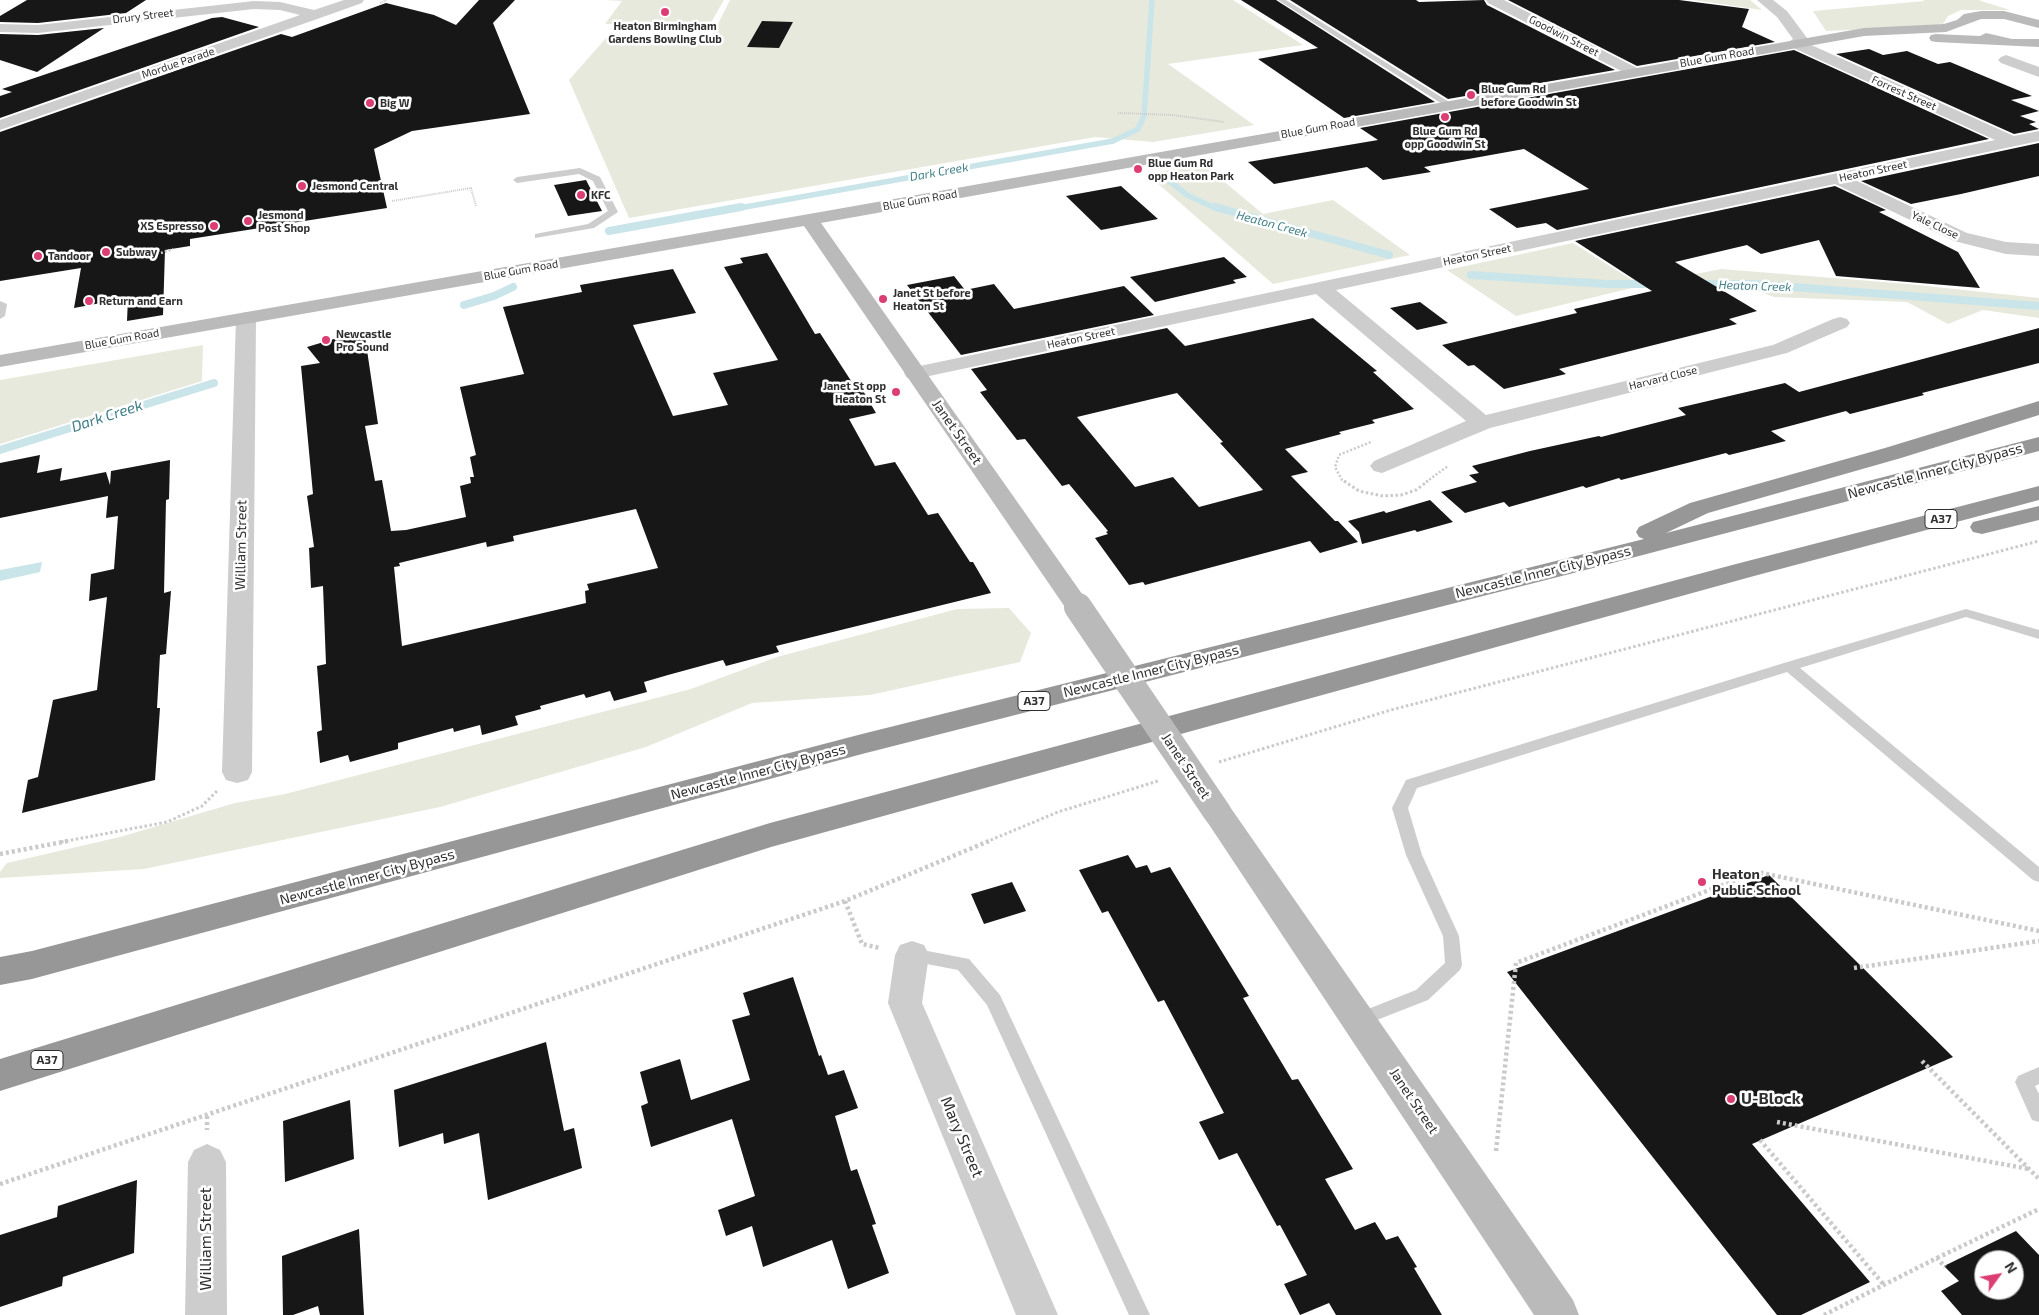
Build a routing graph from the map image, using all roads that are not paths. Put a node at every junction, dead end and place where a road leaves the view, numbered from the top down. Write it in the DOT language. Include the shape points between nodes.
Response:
graph roads {
  1 [pos="357,0"];
  2 [pos="1281,0"];
  3 [pos="1493,0"];
  4 [pos="1764,0"];
  5 [pos="2039,12"];
  6 [pos="315,15"];
  7 [pos="2004,15"];
  8 [pos="1962,23"];
  9 [pos="2039,24"];
  10 [pos="0,28"];
  11 [pos="38,29"];
  12 [pos="1839,36"];
  13 [pos="2003,41"];
  14 [pos="1798,43"];
  15 [pos="2022,43"];
  16 [pos="2039,43"];
  17 [pos="11,44"];
  18 [pos="2039,48"];
  19 [pos="2006,60"];
  20 [pos="1634,72"];
  21 [pos="2039,72"];
  22 [pos="1450,105"];
  23 [pos="0,125"];
  24 [pos="2039,136"];
  25 [pos="2014,142"];
  26 [pos="1838,178"];
  27 [pos="517,180"];
  28 [pos="809,220"];
  29 [pos="538,236"];
  30 [pos="2039,250"];
  31 [pos="1321,288"];
  32 [pos="0,304"];
  33 [pos="0,316"];
  34 [pos="246,318"];
  35 [pos="1840,323"];
  36 [pos="0,360"];
  37 [pos="915,373"];
  38 [pos="2039,408"];
  39 [pos="1482,423"];
  40 [pos="2039,444"];
  41 [pos="1382,466"];
  42 [pos="2039,493"];
  43 [pos="2039,513"];
  44 [pos="1844,545"];
  45 [pos="1588,561"];
  46 [pos="2039,635"];
  47 [pos="1789,666"];
  48 [pos="237,772"];
  49 [pos="2039,876"];
  50 [pos="912,955"];
  51 [pos="16,968"];
  52 [pos="1359,1020"];
  53 [pos="0,1075"];
  54 [pos="2039,1075"];
  55 [pos="2039,1114"];
  56 [pos="206,1162"];
  57 [pos="206,1315"];
  58 [pos="1037,1315"];
  59 [pos="1140,1315"];
  60 [pos="1558,1315"];
  1 -- 6 [label="street, Mordue Parade"];
  2 -- 22 [label="lane"];
  3 -- 20 [label="street, Goodwin Street"];
  4 -- 14 [label="street" via="1782,14"];
  5 -- 7 [label="main road, Blue Gum Road"];
  6 -- 11 [label="street, Drury Street" via="280,6"];
  6 -- 23 [label="street, Mordue Parade"];
  7 -- 8 [label="main road, Blue Gum Road" via="1975,16 1965,18"];
  7 -- 9 [label="main road, Blue Gum Road"];
  8 -- 12 [label="main road, Blue Gum Road" via="1929,30 1884,30"];
  8 -- 13 [label="main road, Blue Gum Road" via="1974,33"];
  10 -- 11 [label="street, Drury Street"];
  11 -- 17 [label="street"];
  12 -- 13 [label="main road, Blue Gum Road"];
  12 -- 14 [label="main road, Blue Gum Road"];
  13 -- 15 [label="main road, Blue Gum Road"];
  14 -- 20 [label="main road, Blue Gum Road"];
  14 -- 25 [label="street, Forrest Street"];
  15 -- 16 [label="main road, Blue Gum Road"];
  15 -- 18 [label="main road"];
  19 -- 21 [label="street"];
  20 -- 22 [label="main road, Blue Gum Road"];
  22 -- 28 [label="main road, Blue Gum Road"];
  24 -- 25 [label="street, Heaton Street"];
  25 -- 26 [label="street, Heaton Street"];
  26 -- 30 [label="street, Yale Close" via="1961,237 2006,248"];
  26 -- 31 [label="street, Heaton Street"];
  27 -- 29 [label="lane" via="580,171 596,179 613,212 591,226"];
  28 -- 34 [label="main road, Blue Gum Road"];
  28 -- 37 [label="main road, Janet Street"];
  31 -- 37 [label="street, Heaton Street"];
  31 -- 39 [label="street"];
  32 -- 33 [label="lane"];
  34 -- 36 [label="main road, Blue Gum Road"];
  34 -- 48 [label="street, William Street"];
  35 -- 39 [label="street, Harvard Close" via="1780,349"];
  37 -- 52 [label="main road, Janet Street, bridge"];
  38 -- 45 [label="highway" via="1699,508"];
  39 -- 41 [label="street, Harvard Close"];
  40 -- 45 [label="highway, Newcastle Inner City Bypass / A37"];
  42 -- 44 [label="highway, A37"];
  43 -- 44 [label="highway" via="1985,527"];
  44 -- 53 [label="highway, A37" via="770,835"];
  45 -- 51 [label="highway, Newcastle Inner City Bypass / A37" via="862,744"];
  46 -- 47 [label="lane" via="1966,613"];
  47 -- 49 [label="lane"];
  47 -- 52 [label="lane" via="1410,784 1400,808 1414,855 1452,936 1454,965 1422,995"];
  50 -- 58 [label="street, Mary Street" via="905,1003"];
  50 -- 59 [label="lane" via="963,964 994,1000"];
  52 -- 60 [label="main road, Janet Street"];
  54 -- 55 [label="lane" via="2024,1082"];
  56 -- 57 [label="street, William Street"];
}
